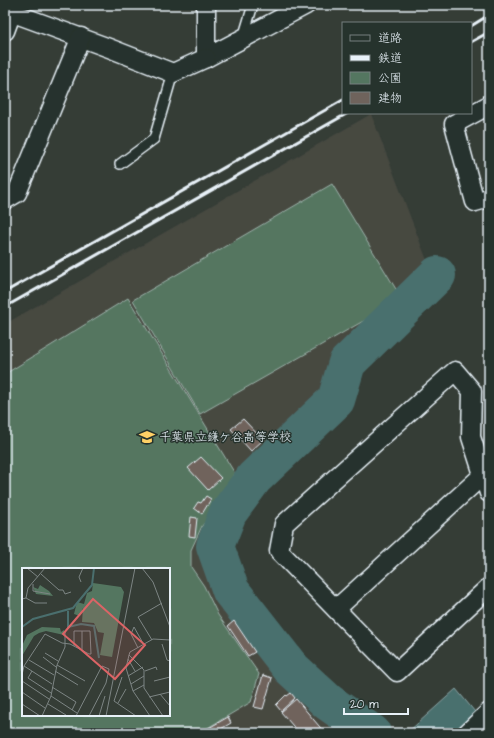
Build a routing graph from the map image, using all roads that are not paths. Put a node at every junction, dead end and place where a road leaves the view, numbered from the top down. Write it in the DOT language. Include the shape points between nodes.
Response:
graph roads {
  1 [pos="206,5"];
  2 [pos="253,5"];
  3 [pos="306,5"];
  4 [pos="8,11"];
  5 [pos="5,31"];
  6 [pos="81,37"];
  7 [pos="243,38"];
  8 [pos="206,58"];
  9 [pos="173,73"];
  10 [pos="489,105"];
  11 [pos="120,164"];
  12 [pos="489,198"];
  13 [pos="5,200"];
  14 [pos="483,475"];
  15 [pos="489,493"];
  16 [pos="489,588"];
  17 [pos="336,609"];
  18 [pos="489,712"];
  19 [pos="467,733"];
  1 -- 8 [label="street"];
  2 -- 7 [label="lane"];
  3 -- 7 [label="street"];
  4 -- 5 [label="street"];
  4 -- 6 [label="street"];
  6 -- 9 [label="street"];
  6 -- 13 [label="street" via="17,193"];
  7 -- 8 [label="street"];
  8 -- 9 [label="street"];
  9 -- 11 [label="lane" via="154,139"];
  10 -- 12 [label="street" via="454,124 475,202"];
  14 -- 15 [label="street"];
  14 -- 17 [label="street"];
  14 -- 17 [label="street" via="471,437 472,391 455,371 284,524 279,550"];
  16 -- 17 [label="street" via="396,672"];
  18 -- 19 [label="street"];
}
